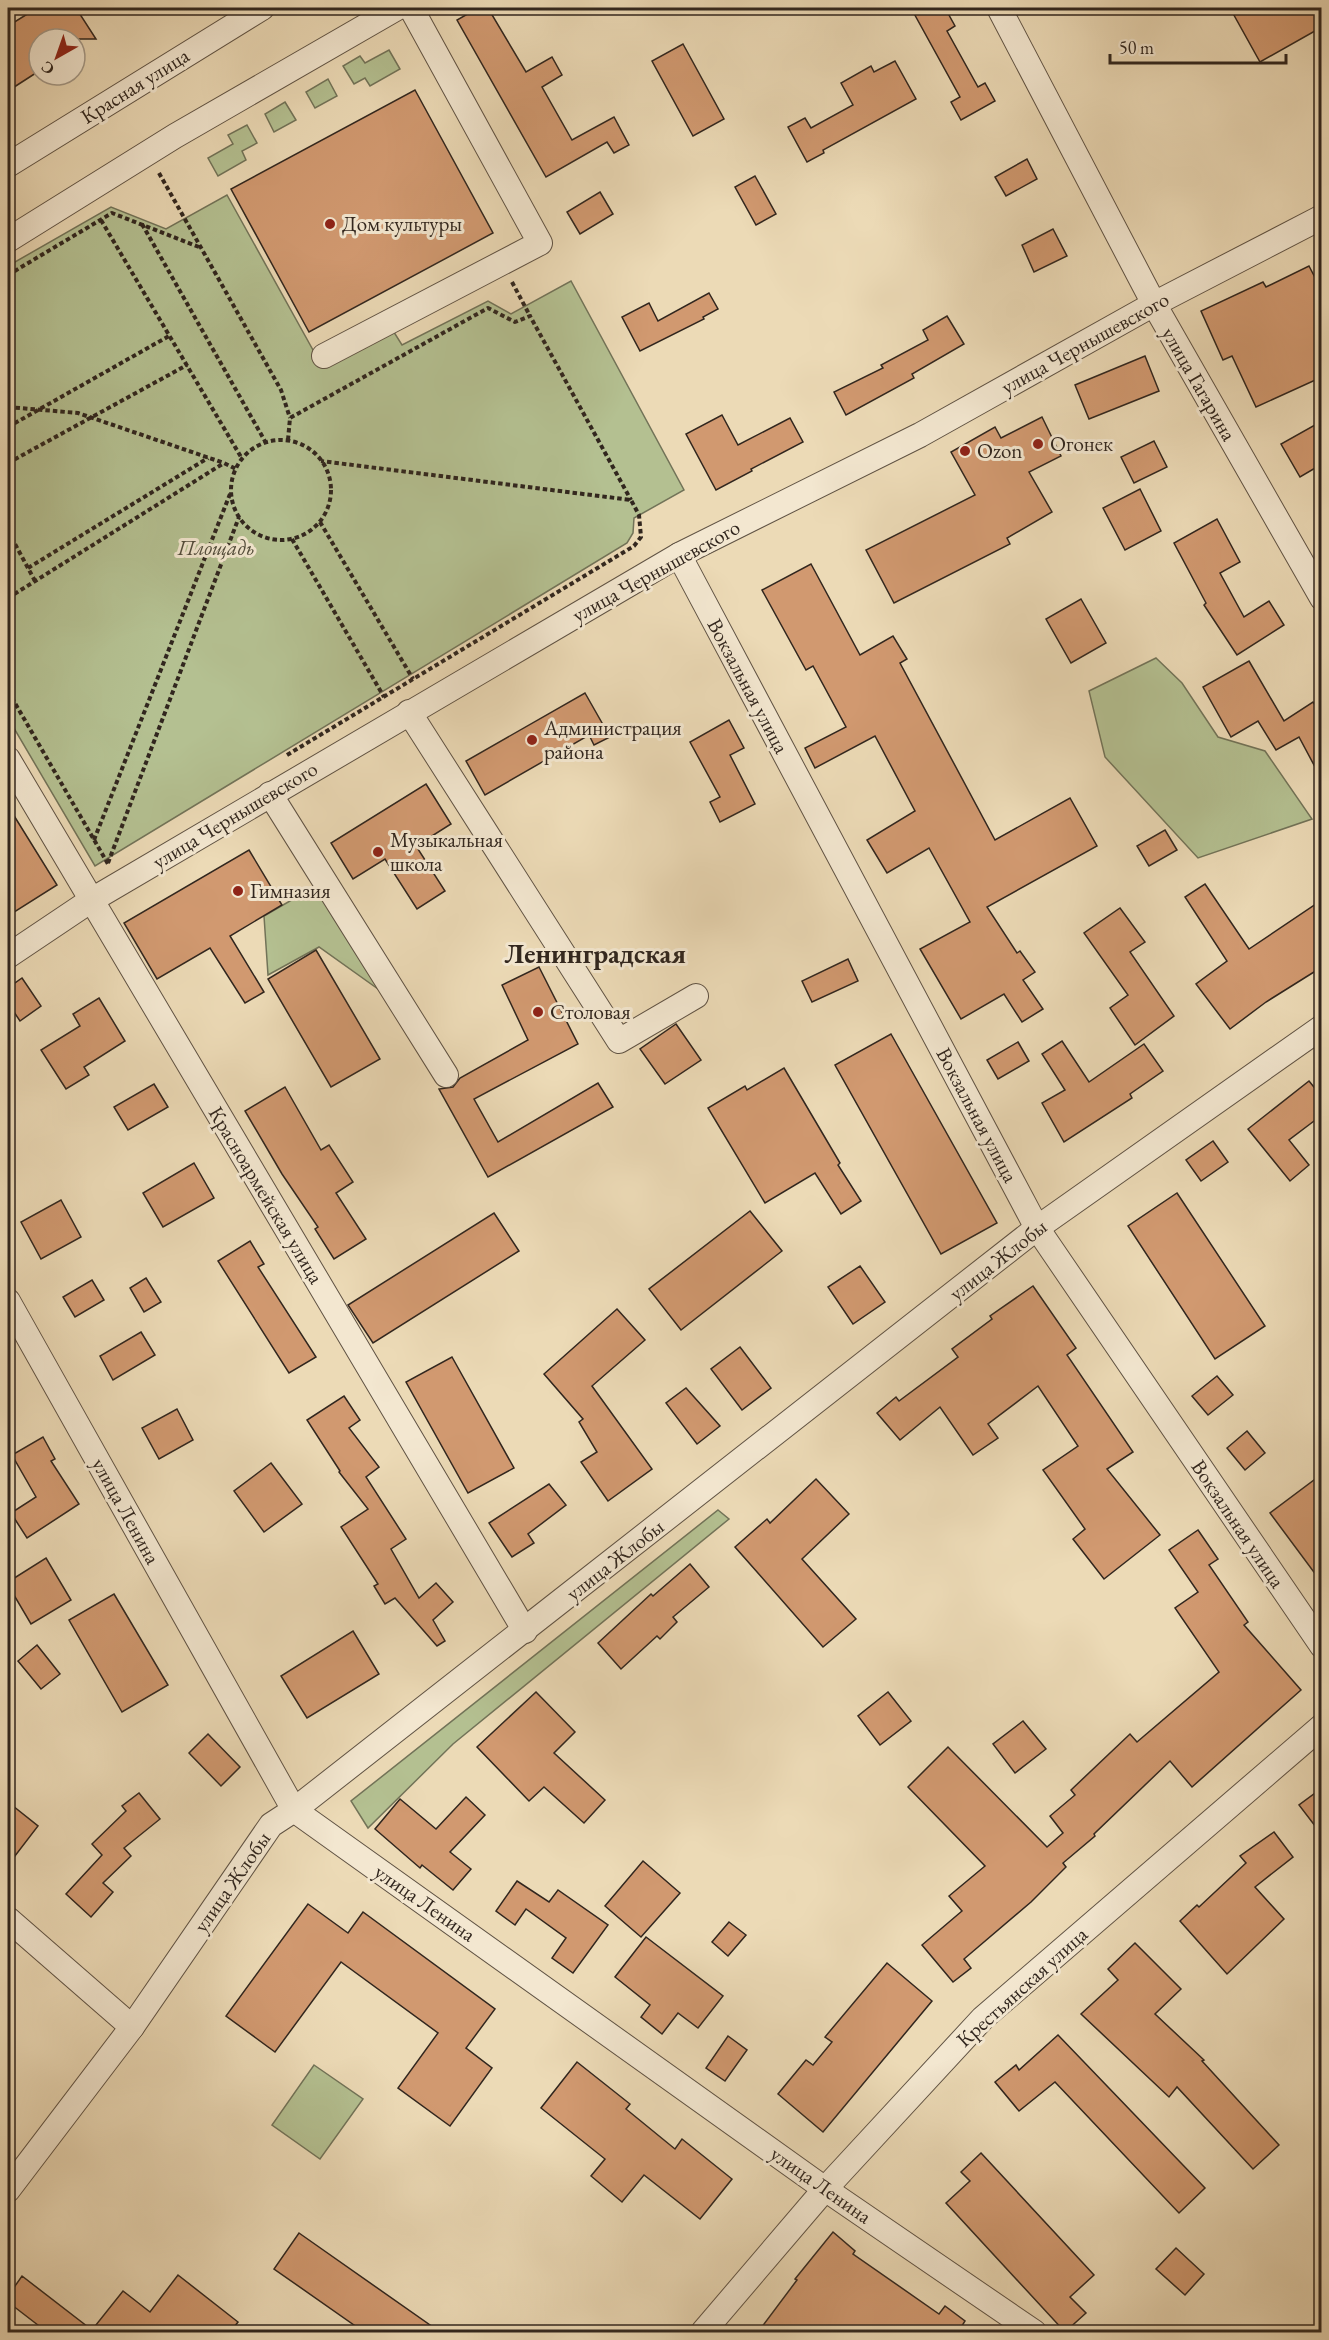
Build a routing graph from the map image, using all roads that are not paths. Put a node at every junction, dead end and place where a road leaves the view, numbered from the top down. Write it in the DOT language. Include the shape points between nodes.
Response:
graph roads {
  1 [pos="262,8"];
  2 [pos="397,8"];
  3 [pos="411,8"];
  4 [pos="999,8"];
  5 [pos="8,165"];
  6 [pos="1322,217"];
  7 [pos="8,240"];
  8 [pos="1154,304"];
  9 [pos="324,356"];
  10 [pos="679,555"];
  11 [pos="1322,598"];
  12 [pos="409,712"];
  13 [pos="8,759"];
  14 [pos="270,794"];
  15 [pos="84,891"];
  16 [pos="8,956"];
  17 [pos="696,996"];
  18 [pos="1322,1027"];
  19 [pos="446,1075"];
  20 [pos="1037,1228"];
  21 [pos="8,1301"];
  22 [pos="525,1630"];
  23 [pos="1322,1646"];
  24 [pos="1322,1726"];
  25 [pos="294,1810"];
  26 [pos="8,1919"];
  27 [pos="132,2027"];
  28 [pos="825,2189"];
  29 [pos="8,2190"];
  30 [pos="704,2332"];
  31 [pos="1034,2332"];
  1 -- 5 [label="street, Красная улица"];
  2 -- 7 [label="street"];
  3 -- 9 [label="street" via="540,243"];
  4 -- 8 [label="street, улица Гагарина"];
  6 -- 8 [label="street, улица Чернышевского"];
  8 -- 10 [label="street, улица Чернышевского" via="920,435"];
  8 -- 11 [label="street, улица Гагарина"];
  10 -- 12 [label="street, улица Чернышевского"];
  10 -- 20 [label="street, Вокзальная улица"];
  12 -- 14 [label="street, улица Чернышевского"];
  12 -- 17 [label="street" via="619,1041"];
  13 -- 15 [label="street, Красноармейская улица"];
  14 -- 15 [label="street, улица Чернышевского"];
  14 -- 19 [label="street"];
  15 -- 16 [label="street, улица Чернышевского"];
  15 -- 22 [label="street, Красноармейская улица"];
  18 -- 20 [label="street, улица Жлобы"];
  20 -- 22 [label="street, улица Жлобы"];
  20 -- 23 [label="street, Вокзальная улица"];
  21 -- 25 [label="street, улица Ленина"];
  22 -- 25 [label="street, улица Жлобы"];
  24 -- 28 [label="street, Крестьянская улица" via="983,2018"];
  25 -- 27 [label="street, улица Жлобы" via="272,1825"];
  25 -- 28 [label="street, улица Ленина"];
  26 -- 27 [label="street"];
  27 -- 29 [label="street, улица Жлобы"];
  28 -- 30 [label="street, Крестьянская улица"];
  28 -- 31 [label="street, улица Ленина"];
}
